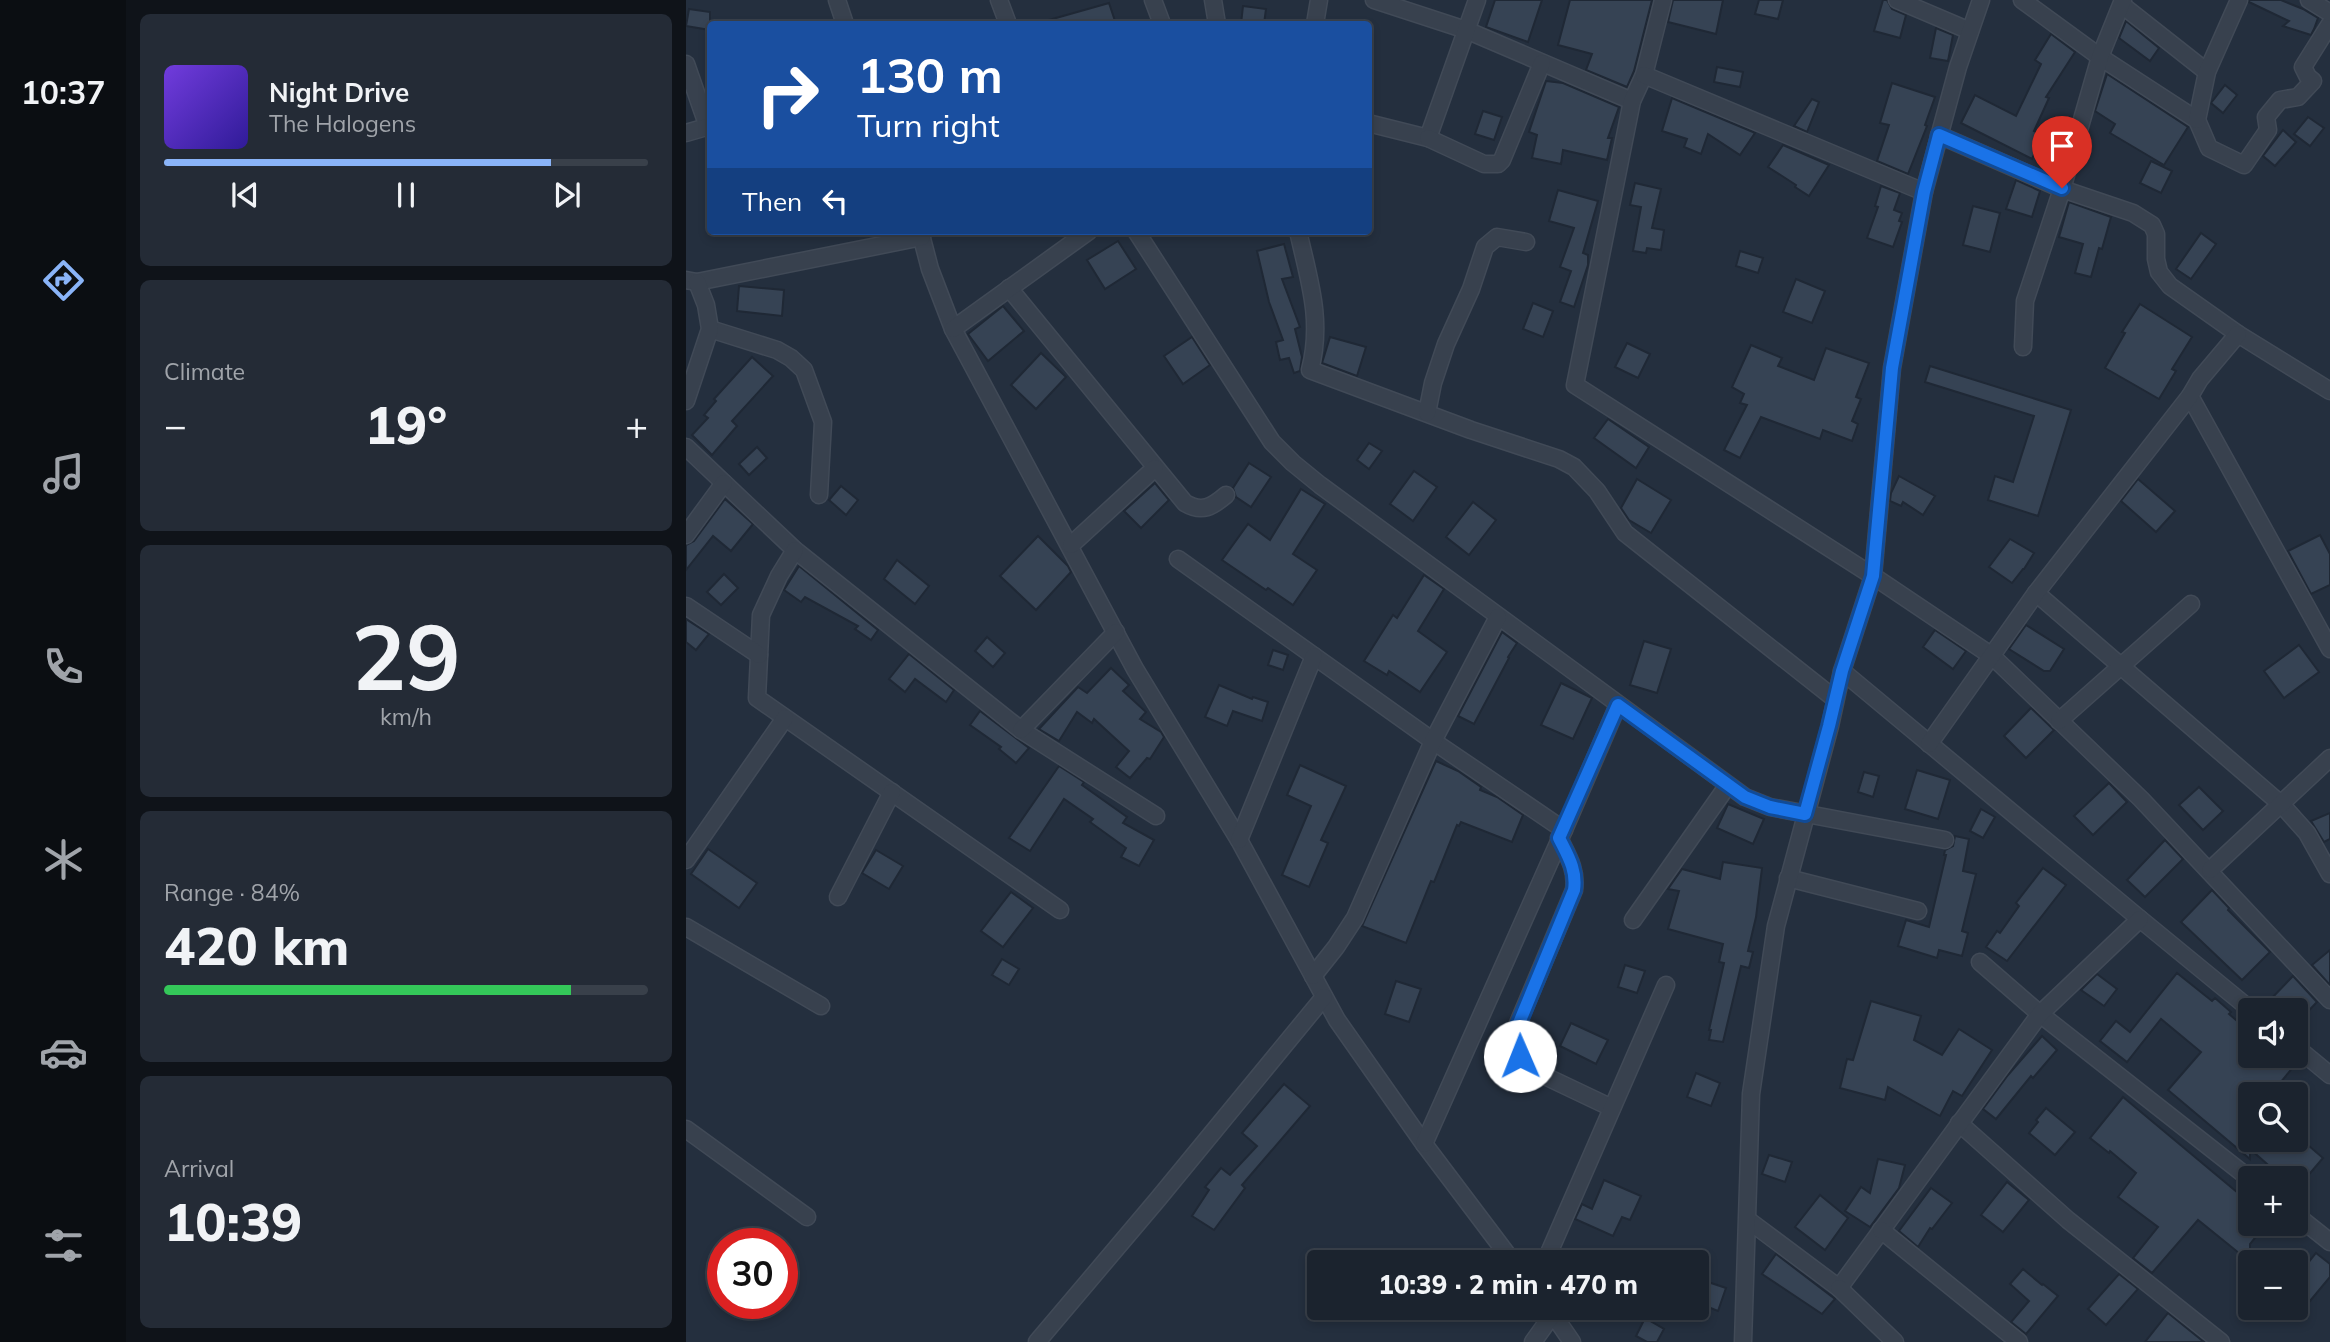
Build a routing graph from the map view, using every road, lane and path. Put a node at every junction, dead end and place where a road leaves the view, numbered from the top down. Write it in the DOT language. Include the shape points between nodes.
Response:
graph roads {
  1 [pos="836,0"];
  2 [pos="999,0"];
  3 [pos="1153,0"];
  4 [pos="1213,0"];
  5 [pos="1319,0"];
  6 [pos="1374,0"];
  7 [pos="1477,0"];
  8 [pos="1663,0"];
  9 [pos="1897,0"];
  10 [pos="1981,0"];
  11 [pos="2022,0"];
  12 [pos="2239,0"];
  13 [pos="2309,0"];
  14 [pos="2123,2"];
  15 [pos="2330,13"];
  16 [pos="844,21"];
  17 [pos="1007,21"];
  18 [pos="1161,21"];
  19 [pos="1216,21"];
  20 [pos="1316,21"];
  21 [pos="2330,24"];
  22 [pos="1466,30"];
  23 [pos="1970,31"];
  24 [pos="2101,57"];
  25 [pos="1542,63"];
  26 [pos="686,64"];
  27 [pos="2207,72"];
  28 [pos="1644,75"];
  29 [pos="1632,101"];
  30 [pos="2197,120"];
  31 [pos="707,122"];
  32 [pos="1372,124"];
  33 [pos="707,128"];
  34 [pos="686,133"];
  35 [pos="1939,135"];
  36 [pos="1427,138"];
  37 [pos="2062,188"];
  38 [pos="1924,192"];
  39 [pos="916,235"];
  40 [pos="921,235"];
  41 [pos="1083,235"];
  42 [pos="1139,235"];
  43 [pos="1299,235"];
  44 [pos="1526,242"];
  45 [pos="691,281"];
  46 [pos="1009,288"];
  47 [pos="710,329"];
  48 [pos="953,329"];
  49 [pos="2238,334"];
  50 [pos="2023,347"];
  51 [pos="2330,391"];
  52 [pos="2190,396"];
  53 [pos="686,401"];
  54 [pos="1427,413"];
  55 [pos="686,447"];
  56 [pos="1155,468"];
  57 [pos="724,483"];
  58 [pos="819,495"];
  59 [pos="1226,495"];
  60 [pos="686,535"];
  61 [pos="1071,545"];
  62 [pos="795,550"];
  63 [pos="1178,559"];
  64 [pos="1873,576"];
  65 [pos="2036,593"];
  66 [pos="2190,604"];
  67 [pos="686,606"];
  68 [pos="1498,617"];
  69 [pos="1116,632"];
  70 [pos="2330,649"];
  71 [pos="758,655"];
  72 [pos="1314,656"];
  73 [pos="1992,656"];
  74 [pos="2120,666"];
  75 [pos="1842,671"];
  76 [pos="1835,699"];
  77 [pos="1618,705"];
  78 [pos="785,718"];
  79 [pos="2059,720"];
  80 [pos="1021,730"];
  81 [pos="1433,741"];
  82 [pos="1929,744"];
  83 [pos="2330,758"];
  84 [pos="1728,785"];
  85 [pos="892,792"];
  86 [pos="2282,805"];
  87 [pos="1805,814"];
  88 [pos="1156,816"];
  89 [pos="1561,834"];
  90 [pos="1239,840"];
  91 [pos="1945,840"];
  92 [pos="686,860"];
  93 [pos="2210,870"];
  94 [pos="2330,874"];
  95 [pos="1788,878"];
  96 [pos="838,897"];
  97 [pos="1060,910"];
  98 [pos="1918,911"];
  99 [pos="2140,919"];
  100 [pos="1633,920"];
  101 [pos="686,927"];
  102 [pos="1980,962"];
  103 [pos="1312,976"];
  104 [pos="1666,985"];
  105 [pos="1324,997"];
  106 [pos="2238,999"];
  107 [pos="2330,1000"];
  108 [pos="821,1006"];
  109 [pos="2040,1013"];
  110 [pos="2308,1057"];
  111 [pos="2330,1075"];
  112 [pos="1612,1108"];
  113 [pos="1959,1123"];
  114 [pos="686,1129"];
  115 [pos="1424,1144"];
  116 [pos="2238,1170"];
  117 [pos="807,1217"];
  118 [pos="1748,1220"];
  119 [pos="2308,1225"];
  120 [pos="1881,1230"];
  121 [pos="2330,1242"];
  122 [pos="1504,1250"];
  123 [pos="1550,1250"];
  124 [pos="1839,1288"];
  125 [pos="1545,1320"];
  126 [pos="1556,1320"];
  127 [pos="1038,1342"];
  128 [pos="1533,1342"];
  129 [pos="1572,1342"];
  130 [pos="1743,1342"];
  131 [pos="1895,1342"];
  132 [pos="2019,1342"];
  133 [pos="2221,1342"];
  1 -- 16 [label="street"];
  2 -- 17 [label="street"];
  3 -- 18 [label="street"];
  4 -- 19 [label="street"];
  5 -- 20 [label="street"];
  6 -- 22 [label="street"];
  7 -- 22 [label="street"];
  8 -- 28 [label="street"];
  9 -- 23 [label="street"];
  10 -- 23 [label="street"];
  11 -- 24 [label="street"];
  12 -- 27 [label="street"];
  13 -- 15 [label="street"];
  14 -- 24 [label="street"];
  14 -- 27 [label="street"];
  21 -- 30 [label="street" via="2303,67 2313,81 2298,97 2280,100 2266,117 2268,131 2244,165 2208,148"];
  22 -- 25 [label="street"];
  22 -- 36 [label="street"];
  23 -- 35 [label="street"];
  24 -- 30 [label="street"];
  24 -- 37 [label="street"];
  25 -- 29 [label="street"];
  25 -- 36 [label="street" via="1498,164 1484,164"];
  26 -- 31 [label="street"];
  27 -- 30 [label="street"];
  28 -- 29 [label="street"];
  28 -- 38 [label="street"];
  29 -- 64 [label="street" via="1576,385"];
  32 -- 36 [label="street"];
  33 -- 34 [label="street"];
  35 -- 37 [label="street"];
  35 -- 38 [label="street"];
  37 -- 49 [label="street" via="2133,213 2152,225 2159,272 2170,286"];
  37 -- 50 [label="street" via="2025,302"];
  38 -- 64 [label="street" via="1892,368"];
  39 -- 45 [label="street"];
  40 -- 48 [label="street"];
  41 -- 46 [label="street"];
  42 -- 68 [label="street" via="1272,442 1320,485"];
  43 -- 54 [label="street" via="1316,310 1311,370"];
  44 -- 54 [label="street" via="1497,237 1485,247 1438,366"];
  45 -- 47 [label="street" via="706,306"];
  46 -- 48 [label="street"];
  46 -- 56 [label="street"];
  47 -- 53 [label="street"];
  47 -- 58 [label="street" via="777,350 804,370 823,422"];
  48 -- 61 [label="street"];
  49 -- 51 [label="street"];
  49 -- 52 [label="street"];
  52 -- 65 [label="street"];
  52 -- 70 [label="street"];
  54 -- 76 [label="street" via="1574,467 1597,491 1625,533"];
  55 -- 57 [label="street"];
  56 -- 59 [label="street" via="1185,503 1195,508 1206,509"];
  56 -- 61 [label="street"];
  57 -- 60 [label="street"];
  57 -- 62 [label="street"];
  61 -- 69 [label="street"];
  62 -- 71 [label="street" via="761,615"];
  62 -- 80 [label="street"];
  63 -- 72 [label="street"];
  64 -- 73 [label="street"];
  64 -- 75 [label="street"];
  65 -- 73 [label="street"];
  65 -- 74 [label="street"];
  66 -- 74 [label="street"];
  67 -- 71 [label="street"];
  68 -- 77 [label="street"];
  68 -- 81 [label="street"];
  69 -- 80 [label="street"];
  69 -- 90 [label="street"];
  71 -- 78 [label="street" via="757,698"];
  72 -- 81 [label="street"];
  72 -- 90 [label="street"];
  73 -- 79 [label="street"];
  73 -- 82 [label="street"];
  74 -- 79 [label="street"];
  74 -- 86 [label="street"];
  75 -- 76 [label="street"];
  75 -- 82 [label="street"];
  76 -- 87 [label="street"];
  77 -- 84 [label="street"];
  77 -- 89 [label="street"];
  78 -- 85 [label="street"];
  78 -- 92 [label="street"];
  79 -- 93 [label="street"];
  80 -- 88 [label="street"];
  81 -- 89 [label="street"];
  81 -- 103 [label="street" via="1354,918"];
  82 -- 99 [label="street"];
  83 -- 86 [label="street"];
  84 -- 87 [label="street" via="1770,807"];
  84 -- 100 [label="street"];
  85 -- 96 [label="street"];
  85 -- 97 [label="street"];
  86 -- 93 [label="street"];
  86 -- 94 [label="street" via="2307,833"];
  87 -- 91 [label="street"];
  87 -- 95 [label="street"];
  89 -- 112 [label="street" via="1573,867 1574,890 1517,1028 1515,1045 1530,1069"];
  89 -- 115 [label="street"];
  90 -- 103 [label="street"];
  93 -- 107 [label="street"];
  95 -- 98 [label="street"];
  95 -- 118 [label="street" via="1776,926 1751,1094"];
  99 -- 106 [label="street"];
  99 -- 109 [label="street"];
  101 -- 108 [label="street"];
  102 -- 109 [label="street"];
  103 -- 105 [label="street"];
  104 -- 112 [label="street"];
  105 -- 115 [label="street"];
  105 -- 127 [label="street"];
  109 -- 113 [label="street"];
  109 -- 116 [label="street"];
  110 -- 111 [label="street"];
  112 -- 123 [label="street"];
  113 -- 120 [label="street"];
  113 -- 133 [label="street" via="2068,1220"];
  114 -- 117 [label="street"];
  115 -- 122 [label="street"];
  118 -- 124 [label="street"];
  118 -- 130 [label="street"];
  119 -- 121 [label="street"];
  120 -- 124 [label="street"];
  120 -- 132 [label="street"];
  124 -- 131 [label="street"];
  125 -- 128 [label="street"];
  126 -- 129 [label="street"];
}
